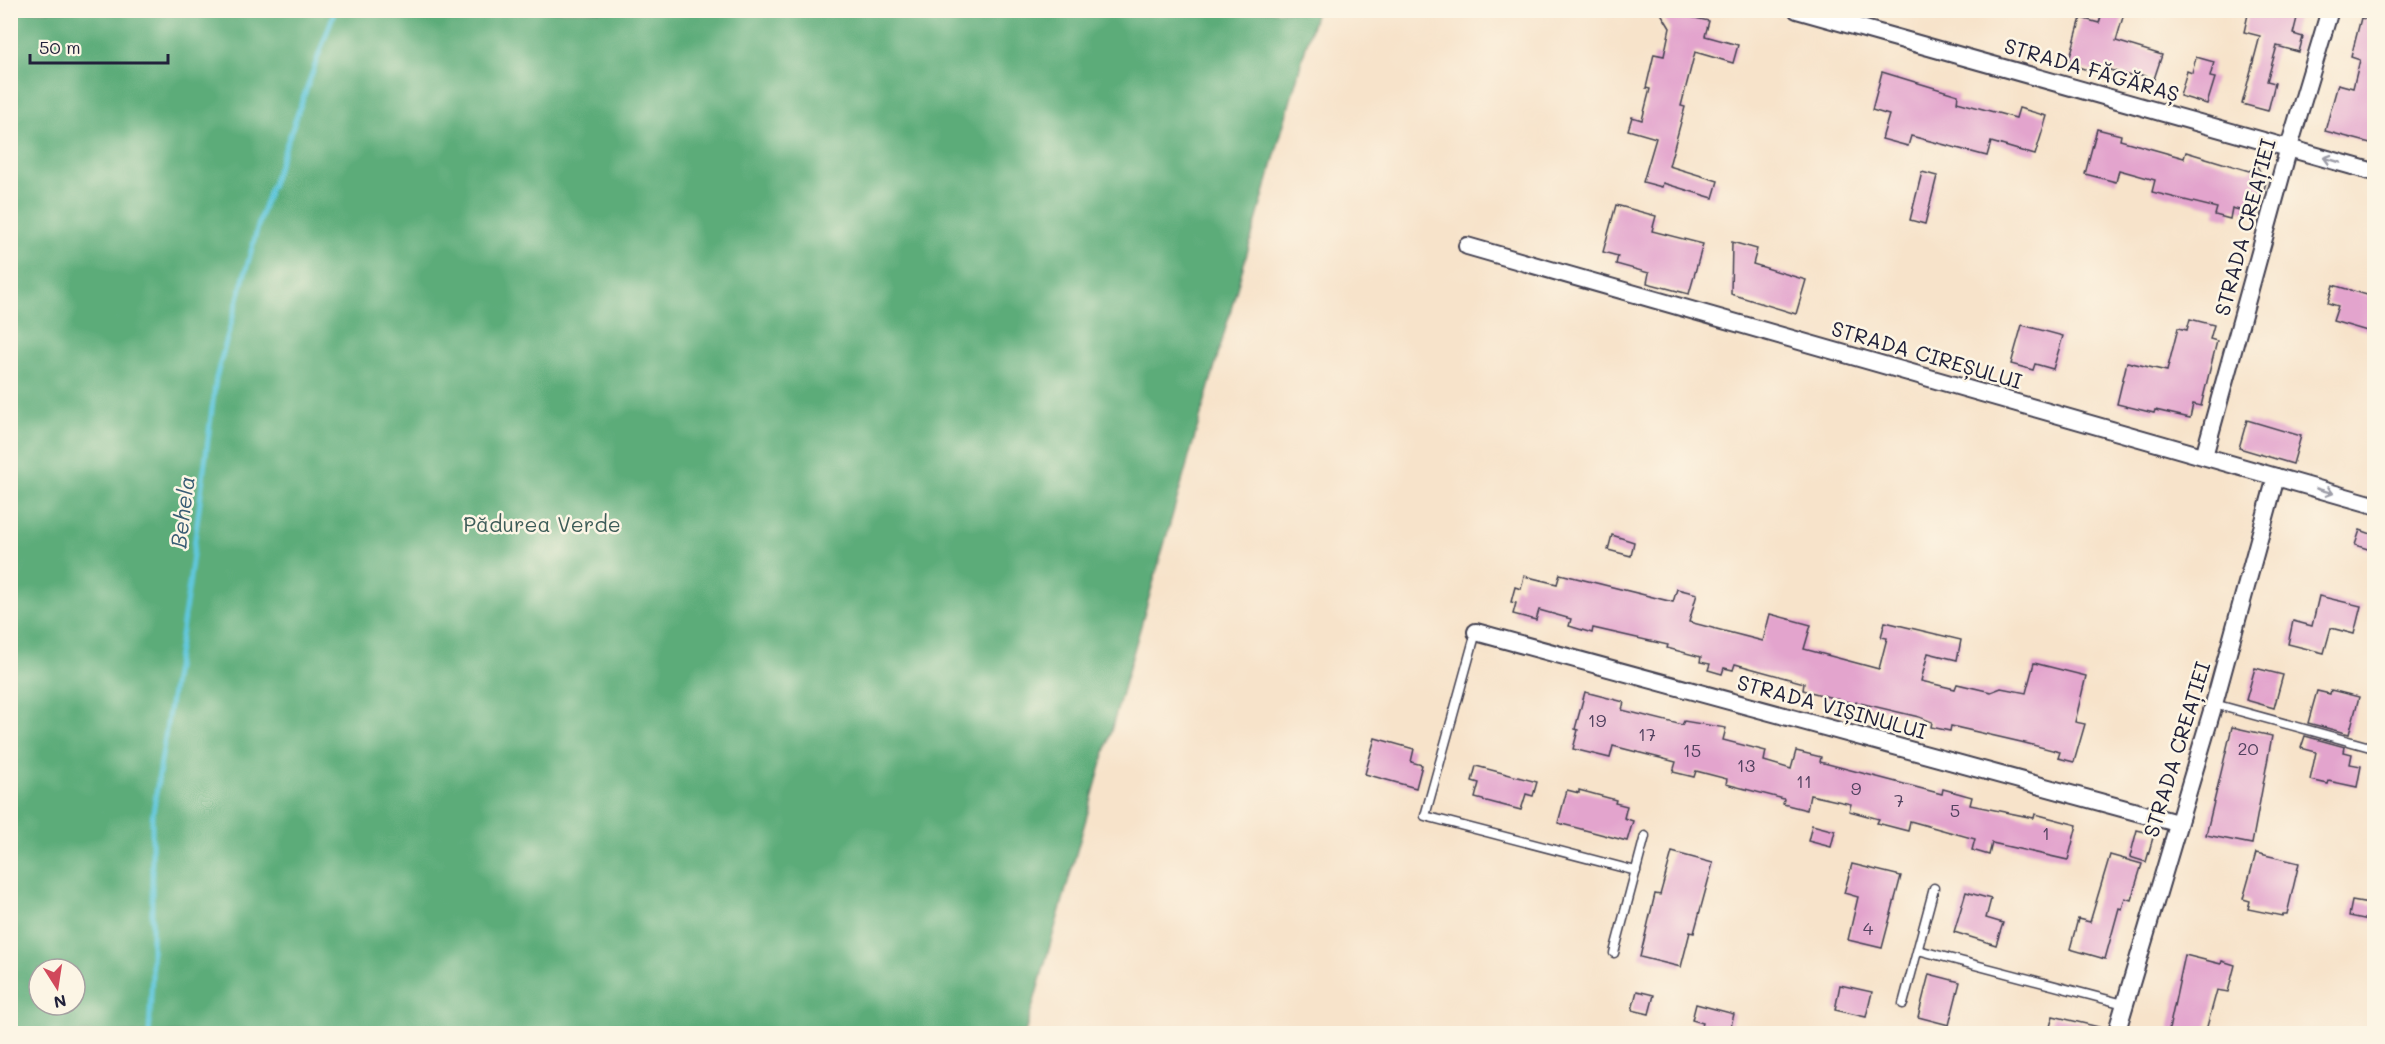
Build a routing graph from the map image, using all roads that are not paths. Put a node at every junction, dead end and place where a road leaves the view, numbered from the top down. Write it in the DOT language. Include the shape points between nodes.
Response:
graph roads {
  1 [pos="1797,10"];
  2 [pos="2330,10"];
  3 [pos="2289,147"];
  4 [pos="2374,172"];
  5 [pos="1467,246"];
  6 [pos="2204,456"];
  7 [pos="2276,477"];
  8 [pos="2374,505"];
  9 [pos="1476,632"];
  10 [pos="2214,704"];
  11 [pos="2370,747"];
  12 [pos="2177,823"];
  13 [pos="1645,836"];
  14 [pos="1635,871"];
  15 [pos="1934,888"];
  16 [pos="1918,950"];
  17 [pos="1614,953"];
  18 [pos="1903,1004"];
  19 [pos="2124,1004"];
  20 [pos="2116,1034"];
  1 -- 3 [label="street, STRADA FĂGĂRAȘ"];
  2 -- 3 [label="street, STRADA CREAȚIEI"];
  4 -- 3 [label="street, STRADA FĂGĂRAȘ, one-way"];
  3 -- 6 [label="street, STRADA CREAȚIEI"];
  5 -- 6 [label="street, STRADA CIREȘULUI"];
  6 -- 7 [label="street, STRADA CIREȘULUI"];
  7 -- 8 [label="street, STRADA CIREȘULUI, one-way"];
  7 -- 10 [label="street, STRADA CREAȚIEI"];
  9 -- 12 [label="street, STRADA VIȘINULUI"];
  9 -- 14 [label="lane" via="1425,816"];
  10 -- 11 [label="lane"];
  10 -- 12 [label="street, STRADA CREAȚIEI"];
  12 -- 19 [label="street, STRADA CREAȚIEI"];
  13 -- 14 [label="lane"];
  14 -- 17 [label="lane"];
  15 -- 16 [label="lane"];
  16 -- 18 [label="lane"];
  16 -- 19 [label="lane"];
  19 -- 20 [label="street, STRADA CREAȚIEI"];
}
